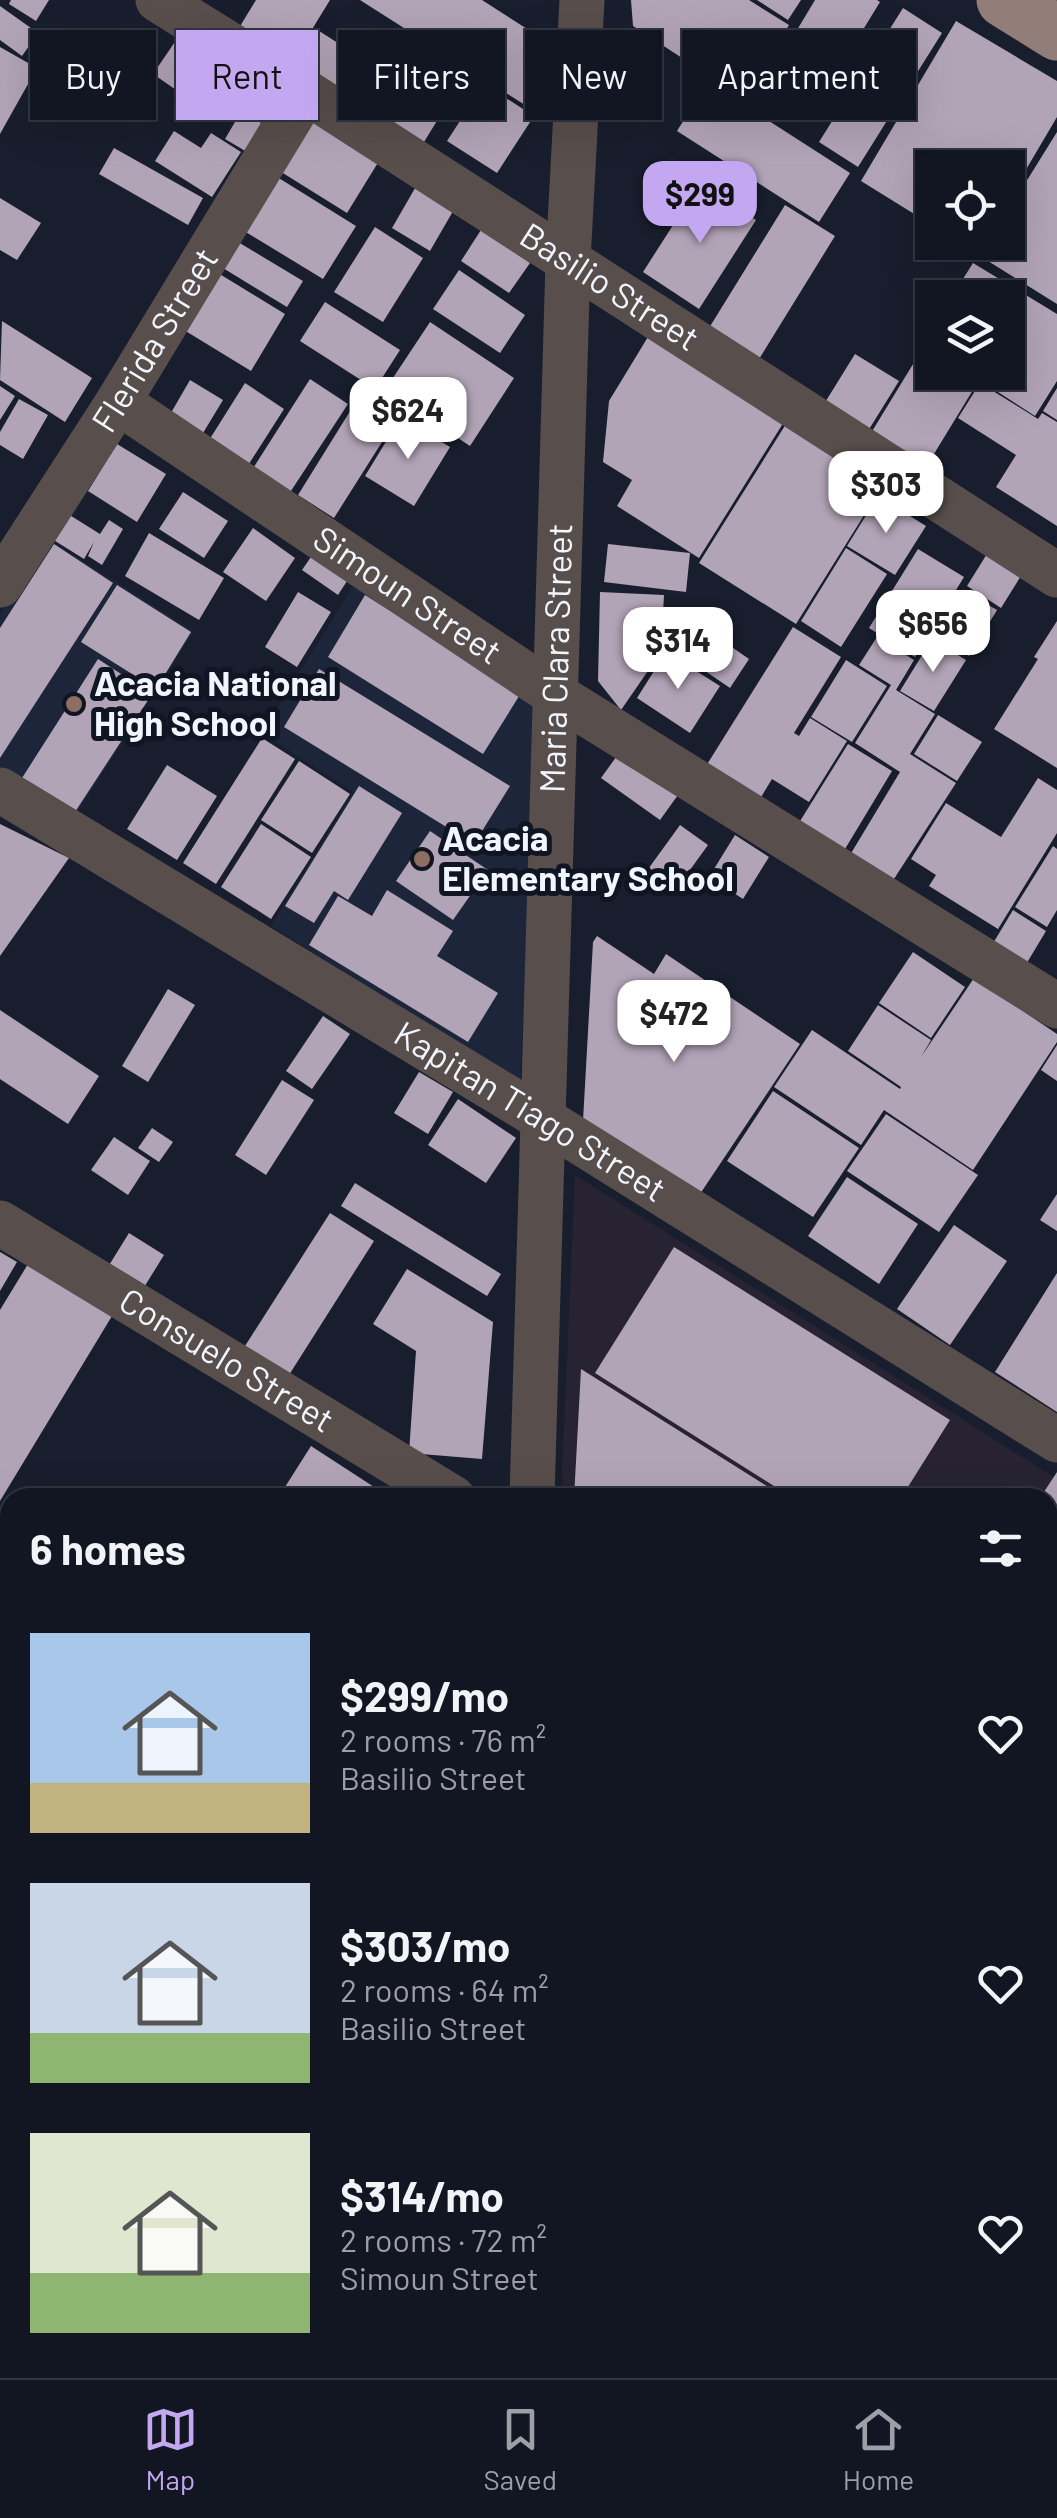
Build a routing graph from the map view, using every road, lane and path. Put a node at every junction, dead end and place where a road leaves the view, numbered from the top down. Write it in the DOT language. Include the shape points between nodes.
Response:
graph roads {
  1 [pos="158,0"];
  2 [pos="582,0"];
  3 [pos="1004,0"];
  4 [pos="206,30"];
  5 [pos="1057,33"];
  6 [pos="318,100"];
  7 [pos="289,120"];
  8 [pos="568,261"];
  9 [pos="118,402"];
  10 [pos="1057,575"];
  11 [pos="0,584"];
  12 [pos="556,695"];
  13 [pos="0,790"];
  14 [pos="1057,1006"];
  15 [pos="543,1119"];
  16 [pos="0,1223"];
  17 [pos="1057,1440"];
  18 [pos="436,1488"];
  19 [pos="532,1488"];
  1 -- 4 [label="street, Basilio Street"];
  2 -- 8 [label="street, Maria Clara Street"];
  3 -- 5 [label="main road"];
  6 -- 8 [label="street, Basilio Street"];
  7 -- 9 [label="street, Flerida Street"];
  8 -- 10 [label="street, Basilio Street"];
  8 -- 12 [label="street, Maria Clara Street"];
  9 -- 11 [label="street, Flerida Street"];
  9 -- 12 [label="street, Simoun Street"];
  12 -- 14 [label="street, Simoun Street"];
  12 -- 15 [label="street, Maria Clara Street"];
  13 -- 15 [label="street, Kapitan Tiago Street"];
  15 -- 17 [label="street, Kapitan Tiago Street"];
  15 -- 19 [label="street, Maria Clara Street"];
  16 -- 18 [label="street, Consuelo Street"];
}
